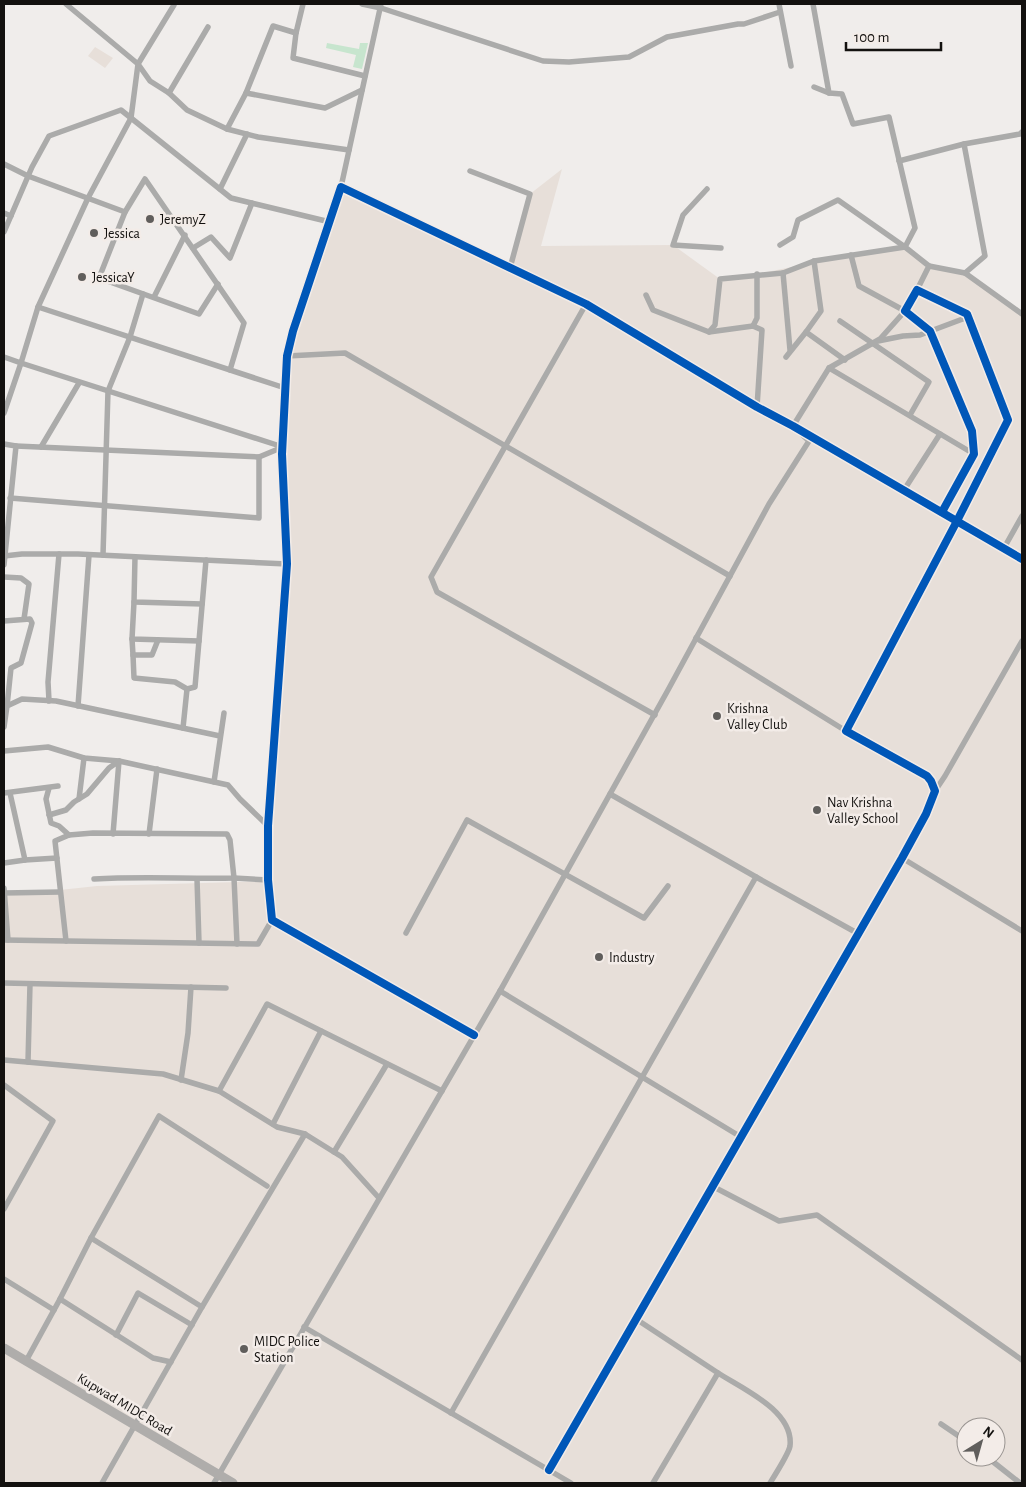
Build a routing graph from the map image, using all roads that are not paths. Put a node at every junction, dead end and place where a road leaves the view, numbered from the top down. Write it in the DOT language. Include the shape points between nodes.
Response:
graph roads {
  1 [pos="66,4"];
  2 [pos="303,4"];
  3 [pos="362,4"];
  4 [pos="779,4"];
  5 [pos="813,4"];
  6 [pos="174,5"];
  7 [pos="381,6"];
  8 [pos="780,12"];
  9 [pos="208,27"];
  10 [pos="296,33"];
  11 [pos="138,64"];
  12 [pos="792,66"];
  13 [pos="366,76"];
  14 [pos="814,87"];
  15 [pos="362,90"];
  16 [pos="169,92"];
  17 [pos="246,93"];
  18 [pos="828,93"];
  19 [pos="131,118"];
  20 [pos="227,129"];
  21 [pos="1022,132"];
  22 [pos="247,134"];
  23 [pos="964,144"];
  24 [pos="349,150"];
  25 [pos="899,161"];
  26 [pos="4,164"];
  27 [pos="470,170"];
  28 [pos="28,176"];
  29 [pos="341,187"];
  30 [pos="220,189"];
  31 [pos="706,189"];
  32 [pos="88,198"];
  33 [pos="252,203"];
  34 [pos="125,212"];
  35 [pos="4,213"];
  36 [pos="10,216"];
  37 [pos="330,222"];
  38 [pos="4,232"];
  39 [pos="185,235"];
  40 [pos="780,245"];
  41 [pos="905,247"];
  42 [pos="193,248"];
  43 [pos="721,248"];
  44 [pos="851,255"];
  45 [pos="814,261"];
  46 [pos="929,266"];
  47 [pos="510,268"];
  48 [pos="783,273"];
  49 [pos="964,273"];
  50 [pos="757,274"];
  51 [pos="218,284"];
  52 [pos="917,290"];
  53 [pos="144,294"];
  54 [pos="646,295"];
  55 [pos="154,297"];
  56 [pos="586,304"];
  57 [pos="38,307"];
  58 [pos="905,311"];
  59 [pos="1022,314"];
  60 [pos="968,317"];
  61 [pos="840,321"];
  62 [pos="752,326"];
  63 [pos="930,331"];
  64 [pos="709,332"];
  65 [pos="806,332"];
  66 [pos="130,337"];
  67 [pos="874,342"];
  68 [pos="790,350"];
  69 [pos="287,356"];
  70 [pos="786,357"];
  71 [pos="4,358"];
  72 [pos="845,360"];
  73 [pos="22,363"];
  74 [pos="830,368"];
  75 [pos="230,370"];
  76 [pos="79,383"];
  77 [pos="285,388"];
  78 [pos="108,391"];
  79 [pos="757,406"];
  80 [pos="4,413"];
  81 [pos="910,415"];
  82 [pos="793,426"];
  83 [pos="940,434"];
  84 [pos="4,444"];
  85 [pos="16,446"];
  86 [pos="506,446"];
  87 [pos="41,447"];
  88 [pos="282,447"];
  89 [pos="106,450"];
  90 [pos="974,454"];
  91 [pos="259,457"];
  92 [pos="904,490"];
  93 [pos="10,498"];
  94 [pos="104,506"];
  95 [pos="942,512"];
  96 [pos="1022,516"];
  97 [pos="957,521"];
  98 [pos="1004,548"];
  99 [pos="59,554"];
  100 [pos="89,555"];
  101 [pos="102,555"];
  102 [pos="4,556"];
  103 [pos="135,557"];
  104 [pos="1022,559"];
  105 [pos="206,560"];
  106 [pos="4,564"];
  107 [pos="287,564"];
  108 [pos="730,576"];
  109 [pos="4,577"];
  110 [pos="134,602"];
  111 [pos="202,604"];
  112 [pos="24,619"];
  113 [pos="4,621"];
  114 [pos="696,638"];
  115 [pos="132,639"];
  116 [pos="158,640"];
  117 [pos="199,641"];
  118 [pos="1022,641"];
  119 [pos="133,655"];
  120 [pos="188,689"];
  121 [pos="48,701"];
  122 [pos="8,706"];
  123 [pos="78,706"];
  124 [pos="224,713"];
  125 [pos="655,714"];
  126 [pos="4,727"];
  127 [pos="184,728"];
  128 [pos="846,731"];
  129 [pos="220,736"];
  130 [pos="4,751"];
  131 [pos="84,758"];
  132 [pos="119,761"];
  133 [pos="157,770"];
  134 [pos="214,782"];
  135 [pos="58,786"];
  136 [pos="49,788"];
  137 [pos="935,791"];
  138 [pos="7,793"];
  139 [pos="610,794"];
  140 [pos="78,799"];
  141 [pos="49,815"];
  142 [pos="268,826"];
  143 [pos="113,834"];
  144 [pos="150,834"];
  145 [pos="69,835"];
  146 [pos="57,858"];
  147 [pos="902,858"];
  148 [pos="25,860"];
  149 [pos="4,863"];
  150 [pos="565,875"];
  151 [pos="756,877"];
  152 [pos="234,878"];
  153 [pos="94,879"];
  154 [pos="197,879"];
  155 [pos="268,880"];
  156 [pos="668,886"];
  157 [pos="4,891"];
  158 [pos="60,892"];
  159 [pos="272,920"];
  160 [pos="1022,931"];
  161 [pos="406,933"];
  162 [pos="857,933"];
  163 [pos="6,940"];
  164 [pos="66,941"];
  165 [pos="199,943"];
  166 [pos="237,944"];
  167 [pos="4,983"];
  168 [pos="30,984"];
  169 [pos="191,987"];
  170 [pos="226,988"];
  171 [pos="500,991"];
  172 [pos="321,1031"];
  173 [pos="474,1035"];
  174 [pos="4,1060"];
  175 [pos="28,1062"];
  176 [pos="387,1064"];
  177 [pos="641,1078"];
  178 [pos="181,1080"];
  179 [pos="4,1085"];
  180 [pos="219,1091"];
  181 [pos="442,1091"];
  182 [pos="272,1124"];
  183 [pos="305,1134"];
  184 [pos="741,1137"];
  185 [pos="334,1152"];
  186 [pos="267,1186"];
  187 [pos="712,1186"];
  188 [pos="379,1198"];
  189 [pos="4,1209"];
  190 [pos="91,1238"];
  191 [pos="4,1279"];
  192 [pos="60,1299"];
  193 [pos="202,1307"];
  194 [pos="54,1310"];
  195 [pos="636,1319"];
  196 [pos="192,1324"];
  197 [pos="304,1326"];
  198 [pos="116,1335"];
  199 [pos="4,1348"];
  200 [pos="1022,1360"];
  201 [pos="26,1361"];
  202 [pos="171,1362"];
  203 [pos="718,1373"];
  204 [pos="450,1412"];
  205 [pos="941,1424"];
  206 [pos="136,1426"];
  207 [pos="956,1434"];
  208 [pos="1000,1467"];
  209 [pos="549,1470"];
  210 [pos="216,1479"];
  211 [pos="102,1483"];
  212 [pos="233,1483"];
  213 [pos="571,1483"];
  214 [pos="653,1483"];
  215 [pos="770,1483"];
  216 [pos="1020,1483"];
  1 -- 11 [label="street"];
  2 -- 10 [label="street"];
  3 -- 7 [label="street"];
  4 -- 8 [label="street"];
  5 -- 18 [label="street"];
  6 -- 11 [label="street"];
  7 -- 8 [label="street" via="543,61 568,62 629,57 667,37 744,24"];
  7 -- 13 [label="street"];
  8 -- 12 [label="street"];
  9 -- 16 [label="street"];
  10 -- 13 [label="street" via="293,58"];
  10 -- 17 [label="street" via="273,26"];
  11 -- 16 [label="street" via="150,80"];
  11 -- 19 [label="street"];
  13 -- 15 [label="street"];
  14 -- 18 [label="street"];
  15 -- 17 [label="street" via="325,108"];
  15 -- 24 [label="street"];
  16 -- 20 [label="street" via="187,110"];
  17 -- 20 [label="street"];
  18 -- 25 [label="street" via="842,94 853,124 889,117"];
  19 -- 28 [label="street" via="121,110 49,136"];
  19 -- 30 [label="street"];
  19 -- 32 [label="street"];
  20 -- 22 [label="street"];
  21 -- 23 [label="street"];
  22 -- 24 [label="street"];
  22 -- 30 [label="street"];
  23 -- 25 [label="street"];
  23 -- 49 [label="street" via="985,256"];
  24 -- 29 [label="street"];
  25 -- 41 [label="street" via="915,228"];
  26 -- 28 [label="street"];
  27 -- 47 [label="street" via="530,194"];
  28 -- 32 [label="street"];
  28 -- 36 [label="street"];
  29 -- 37 [label="street"];
  29 -- 47 [label="street"];
  30 -- 33 [label="street" via="230,198"];
  31 -- 43 [label="street" via="683,215 673,244"];
  32 -- 34 [label="street"];
  32 -- 57 [label="street"];
  33 -- 37 [label="street"];
  33 -- 42 [label="street" via="230,258 211,237"];
  34 -- 39 [label="street" via="145,178"];
  34 -- 53 [label="street" via="99,278"];
  35 -- 36 [label="street"];
  36 -- 38 [label="street"];
  37 -- 69 [label="street"];
  39 -- 42 [label="street"];
  39 -- 55 [label="street"];
  40 -- 41 [label="street" via="794,237 798,220 838,200"];
  41 -- 44 [label="street"];
  41 -- 46 [label="street"];
  42 -- 51 [label="street"];
  44 -- 45 [label="street"];
  44 -- 58 [label="street" via="859,286"];
  45 -- 48 [label="street"];
  45 -- 65 [label="street" via="821,311"];
  46 -- 49 [label="street"];
  46 -- 52 [label="street"];
  47 -- 56 [label="street"];
  48 -- 50 [label="street"];
  48 -- 68 [label="street"];
  49 -- 59 [label="street"];
  50 -- 62 [label="street" via="757,318"];
  50 -- 64 [label="street" via="720,279 715,324"];
  51 -- 55 [label="street" via="199,314"];
  51 -- 75 [label="street" via="244,323"];
  52 -- 58 [label="street"];
  52 -- 60 [label="street"];
  53 -- 55 [label="street"];
  53 -- 66 [label="street"];
  54 -- 64 [label="street" via="653,310"];
  56 -- 79 [label="street"];
  56 -- 86 [label="street"];
  57 -- 66 [label="street"];
  57 -- 73 [label="street"];
  58 -- 63 [label="street"];
  58 -- 67 [label="street"];
  60 -- 63 [label="street"];
  60 -- 97 [label="street" via="1008,420"];
  61 -- 67 [label="street"];
  62 -- 64 [label="street"];
  62 -- 79 [label="street" via="762,330"];
  63 -- 67 [label="street"];
  63 -- 90 [label="street" via="972,432"];
  65 -- 68 [label="street"];
  65 -- 72 [label="street"];
  66 -- 75 [label="street"];
  66 -- 78 [label="street"];
  67 -- 72 [label="street"];
  67 -- 81 [label="street" via="929,382"];
  68 -- 70 [label="street"];
  69 -- 77 [label="street"];
  69 -- 86 [label="street" via="345,353"];
  71 -- 73 [label="street"];
  72 -- 74 [label="street"];
  73 -- 76 [label="street"];
  73 -- 80 [label="street"];
  74 -- 81 [label="street"];
  74 -- 82 [label="street"];
  75 -- 77 [label="street"];
  76 -- 78 [label="street"];
  76 -- 87 [label="street"];
  77 -- 88 [label="street"];
  78 -- 88 [label="street"];
  78 -- 89 [label="street"];
  79 -- 82 [label="street"];
  81 -- 83 [label="street"];
  82 -- 92 [label="street"];
  82 -- 108 [label="street" via="809,441 769,504"];
  83 -- 90 [label="street"];
  83 -- 92 [label="street"];
  84 -- 85 [label="street"];
  85 -- 87 [label="street"];
  85 -- 93 [label="street"];
  86 -- 108 [label="street"];
  86 -- 125 [label="street" via="431,577 437,592"];
  87 -- 89 [label="street"];
  88 -- 91 [label="street"];
  88 -- 107 [label="street"];
  89 -- 91 [label="street"];
  89 -- 94 [label="street"];
  90 -- 95 [label="street"];
  91 -- 94 [label="street" via="259,518"];
  92 -- 95 [label="street"];
  93 -- 94 [label="street"];
  93 -- 102 [label="street"];
  94 -- 101 [label="street"];
  95 -- 97 [label="street"];
  96 -- 98 [label="street"];
  97 -- 98 [label="street"];
  97 -- 128 [label="street"];
  98 -- 104 [label="street"];
  99 -- 100 [label="street"];
  99 -- 102 [label="street"];
  99 -- 121 [label="street"];
  100 -- 101 [label="street"];
  100 -- 123 [label="street"];
  101 -- 103 [label="street"];
  102 -- 106 [label="street"];
  103 -- 105 [label="street"];
  103 -- 110 [label="street"];
  105 -- 107 [label="street"];
  105 -- 111 [label="street"];
  107 -- 142 [label="street"];
  108 -- 114 [label="street"];
  109 -- 112 [label="street" via="21,578 29,584"];
  110 -- 111 [label="street"];
  110 -- 115 [label="street"];
  111 -- 117 [label="street"];
  112 -- 113 [label="street"];
  112 -- 122 [label="street" via="30,619 32,623 22,662 11,668"];
  114 -- 125 [label="street"];
  114 -- 128 [label="street"];
  115 -- 116 [label="street"];
  115 -- 119 [label="street"];
  116 -- 117 [label="street"];
  116 -- 119 [label="street" via="152,655"];
  117 -- 120 [label="street" via="195,686"];
  118 -- 137 [label="street"];
  119 -- 120 [label="street" via="134,678 175,682"];
  120 -- 127 [label="street"];
  121 -- 122 [label="street" via="22,699"];
  121 -- 123 [label="street"];
  122 -- 126 [label="street"];
  123 -- 127 [label="street"];
  124 -- 129 [label="street"];
  125 -- 139 [label="street"];
  127 -- 129 [label="street"];
  128 -- 137 [label="street" via="927,776"];
  129 -- 134 [label="street"];
  130 -- 131 [label="street" via="48,747"];
  131 -- 132 [label="street"];
  131 -- 140 [label="street"];
  132 -- 133 [label="street"];
  132 -- 140 [label="street"];
  132 -- 143 [label="street"];
  133 -- 134 [label="street"];
  133 -- 144 [label="street"];
  134 -- 142 [label="street" via="228,785"];
  135 -- 136 [label="street"];
  136 -- 138 [label="street"];
  136 -- 141 [label="street" via="46,799"];
  137 -- 147 [label="street"];
  138 -- 148 [label="street"];
  139 -- 150 [label="street"];
  139 -- 151 [label="street"];
  140 -- 141 [label="street" via="66,810"];
  141 -- 145 [label="street" via="51,823"];
  142 -- 155 [label="street"];
  143 -- 144 [label="street"];
  143 -- 145 [label="street"];
  144 -- 152 [label="street" via="227,834"];
  145 -- 146 [label="street" via="55,842"];
  146 -- 148 [label="street"];
  146 -- 158 [label="street"];
  147 -- 160 [label="street"];
  147 -- 162 [label="street"];
  148 -- 149 [label="street"];
  150 -- 156 [label="street" via="644,918"];
  150 -- 161 [label="street" via="467,820"];
  150 -- 171 [label="street"];
  151 -- 162 [label="street"];
  151 -- 177 [label="street"];
  152 -- 154 [label="street"];
  152 -- 155 [label="street"];
  152 -- 166 [label="street"];
  153 -- 154 [label="street"];
  154 -- 165 [label="street"];
  155 -- 159 [label="street"];
  157 -- 158 [label="street"];
  157 -- 163 [label="street"];
  158 -- 164 [label="street"];
  159 -- 166 [label="street" via="258,944"];
  159 -- 173 [label="street"];
  162 -- 184 [label="street"];
  163 -- 164 [label="street"];
  164 -- 165 [label="street"];
  165 -- 166 [label="street"];
  167 -- 168 [label="street"];
  168 -- 169 [label="street"];
  168 -- 175 [label="street"];
  169 -- 170 [label="street"];
  169 -- 178 [label="street"];
  171 -- 173 [label="street"];
  171 -- 177 [label="street"];
  172 -- 176 [label="street"];
  172 -- 180 [label="street" via="267,1004"];
  172 -- 182 [label="street"];
  173 -- 181 [label="street"];
  174 -- 175 [label="street"];
  175 -- 178 [label="street" via="163,1074"];
  176 -- 181 [label="street"];
  176 -- 185 [label="street"];
  177 -- 184 [label="street"];
  177 -- 204 [label="street"];
  178 -- 180 [label="street"];
  179 -- 189 [label="street" via="53,1121"];
  180 -- 182 [label="street"];
  181 -- 188 [label="street"];
  182 -- 183 [label="street"];
  183 -- 185 [label="street"];
  183 -- 193 [label="street"];
  184 -- 187 [label="street"];
  185 -- 188 [label="street"];
  186 -- 190 [label="street" via="159,1116"];
  187 -- 195 [label="street"];
  187 -- 200 [label="street" via="779,1220 818,1215"];
  188 -- 197 [label="street"];
  190 -- 192 [label="street"];
  190 -- 193 [label="street"];
  191 -- 194 [label="street"];
  192 -- 194 [label="street"];
  192 -- 198 [label="street"];
  193 -- 196 [label="street"];
  194 -- 201 [label="street"];
  195 -- 203 [label="street"];
  195 -- 209 [label="street"];
  196 -- 198 [label="street" via="138,1292"];
  196 -- 202 [label="street"];
  197 -- 204 [label="street"];
  197 -- 210 [label="street"];
  198 -- 202 [label="street" via="154,1358"];
  199 -- 201 [label="main road, Kupwad MIDC Road"];
  201 -- 206 [label="main road, Kupwad MIDC Road"];
  202 -- 206 [label="street"];
  203 -- 214 [label="street"];
  203 -- 215 [label="street" via="771,1406 789,1428 790,1447"];
  204 -- 209 [label="street"];
  205 -- 207 [label="street"];
  206 -- 210 [label="main road, Kupwad MIDC Road"];
  206 -- 211 [label="street"];
  208 -- 216 [label="street"];
  209 -- 213 [label="street"];
  210 -- 212 [label="main road, Kupwad MIDC Road"];
}
